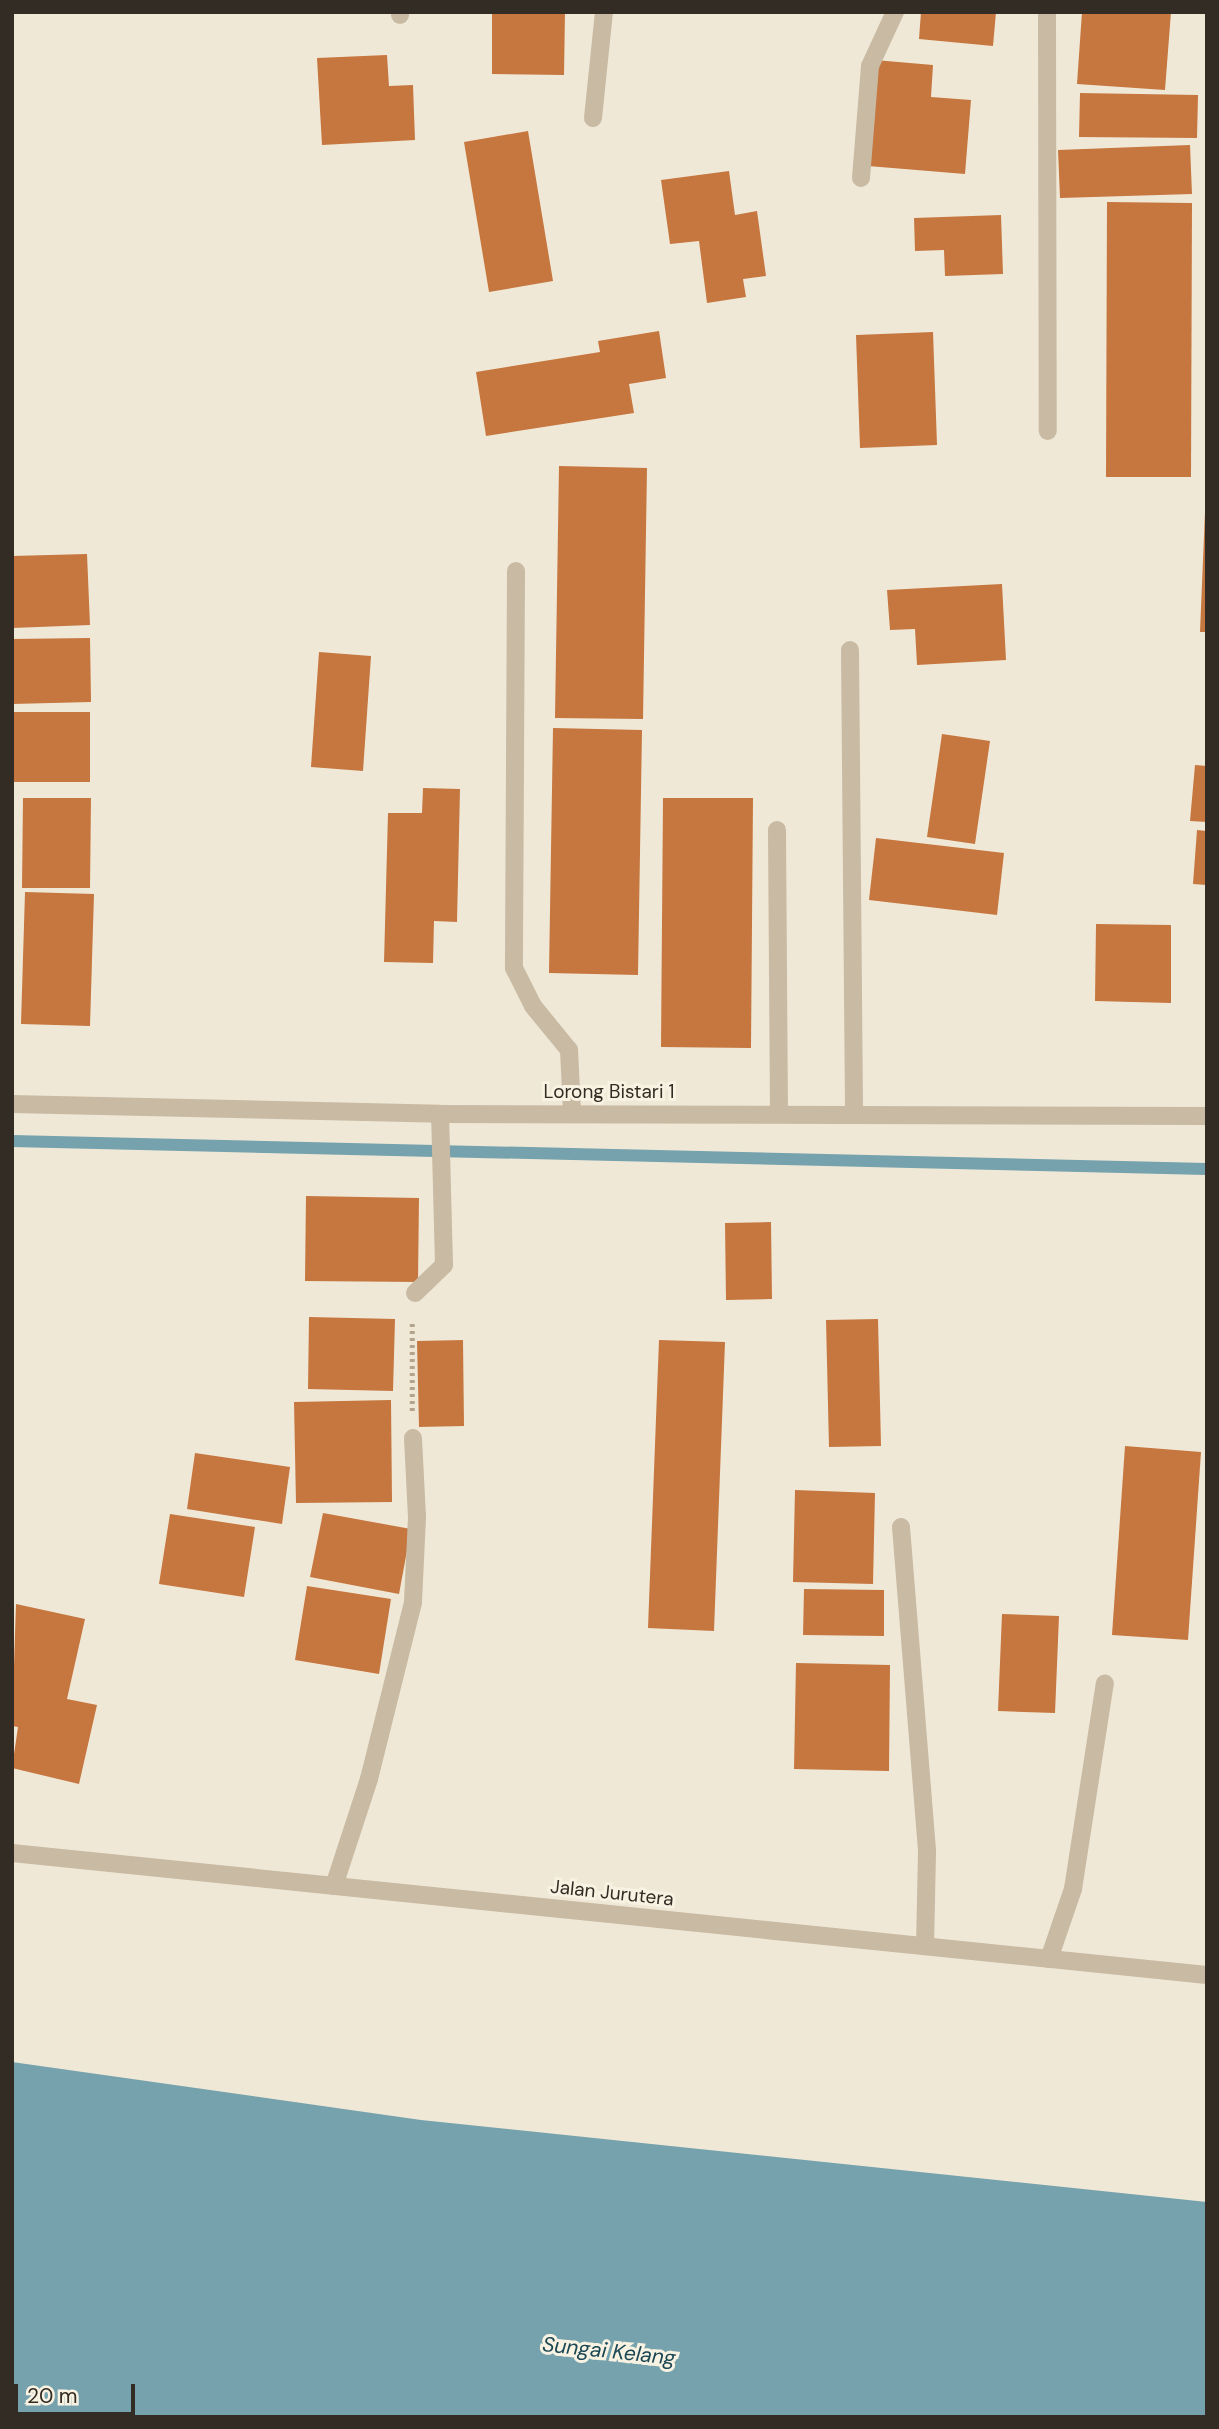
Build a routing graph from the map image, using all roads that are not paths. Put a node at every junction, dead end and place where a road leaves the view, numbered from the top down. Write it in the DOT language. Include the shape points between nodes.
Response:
graph roads {
  1 [pos="604,12"];
  2 [pos="895,12"];
  3 [pos="1047,12"];
  4 [pos="593,118"];
  5 [pos="861,178"];
  6 [pos="1048,431"];
  7 [pos="516,571"];
  8 [pos="850,650"];
  9 [pos="777,830"];
  10 [pos="12,1104"];
  11 [pos="572,1112"];
  12 [pos="779,1113"];
  13 [pos="440,1114"];
  14 [pos="854,1114"];
  15 [pos="1207,1116"];
  16 [pos="415,1293"];
  17 [pos="413,1438"];
  18 [pos="901,1527"];
  19 [pos="1105,1683"];
  20 [pos="12,1853"];
  21 [pos="334,1886"];
  22 [pos="925,1946"];
  23 [pos="1049,1959"];
  24 [pos="1207,1975"];
  1 -- 4 [label="street"];
  2 -- 5 [label="street" via="870,66"];
  3 -- 6 [label="street"];
  7 -- 11 [label="street" via="514,968 533,1006 569,1050"];
  8 -- 14 [label="street"];
  9 -- 12 [label="street"];
  10 -- 13 [label="street, Lorong Bistari 1"];
  11 -- 12 [label="street, Lorong Bistari 1"];
  11 -- 13 [label="street, Lorong Bistari 1"];
  12 -- 14 [label="street, Lorong Bistari 1"];
  13 -- 16 [label="street" via="444,1265"];
  14 -- 15 [label="street, Lorong Bistari 1"];
  17 -- 21 [label="street" via="417,1517 413,1602 373,1767"];
  18 -- 22 [label="street" via="927,1852"];
  19 -- 23 [label="street" via="1073,1889"];
  20 -- 21 [label="street, Jalan Jurutera"];
  21 -- 22 [label="street, Jalan Jurutera"];
  22 -- 23 [label="street, Jalan Jurutera"];
  23 -- 24 [label="street, Jalan Jurutera"];
}
